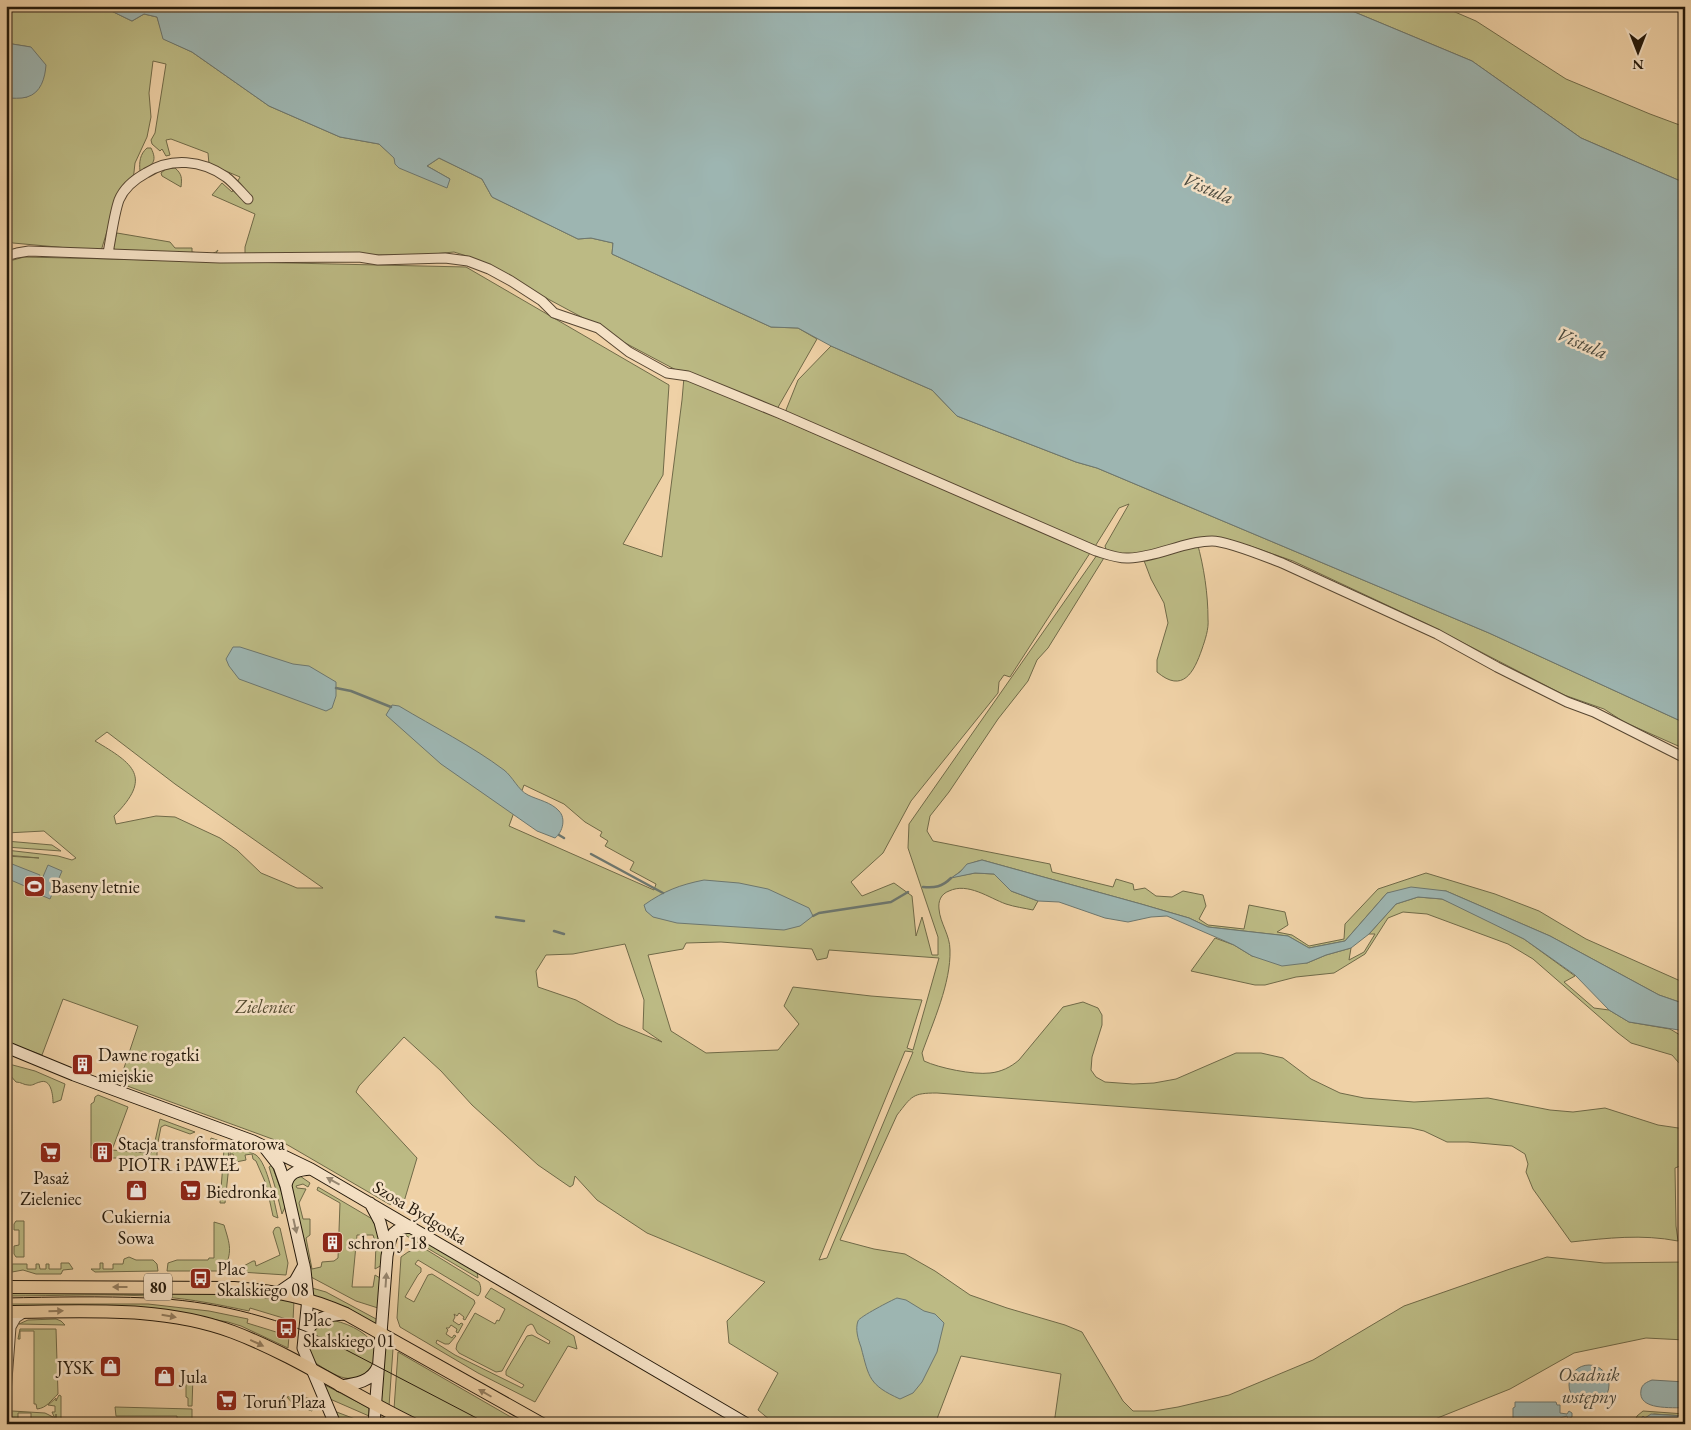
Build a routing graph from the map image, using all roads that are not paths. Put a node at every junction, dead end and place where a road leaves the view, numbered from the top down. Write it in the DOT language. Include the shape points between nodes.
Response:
graph roads {
  1 [pos="248,199"];
  2 [pos="108,253"];
  3 [pos="6,256"];
  4 [pos="1685,758"];
  5 [pos="6,1049"];
  6 [pos="6,1056"];
  7 [pos="57,1068"];
  8 [pos="262,1145"];
  9 [pos="311,1169"];
  10 [pos="286,1186"];
  11 [pos="369,1202"];
  12 [pos="412,1227"];
  13 [pos="387,1256"];
  14 [pos="304,1265"];
  15 [pos="6,1287"];
  16 [pos="279,1292"];
  17 [pos="308,1298"];
  18 [pos="6,1312"];
  19 [pos="26,1312"];
  20 [pos="346,1314"];
  21 [pos="381,1333"];
  22 [pos="303,1342"];
  23 [pos="380,1361"];
  24 [pos="312,1371"];
  25 [pos="340,1386"];
  26 [pos="6,1393"];
  27 [pos="376,1405"];
  28 [pos="409,1422"];
  29 [pos="335,1424"];
  30 [pos="374,1424"];
  31 [pos="383,1424"];
  32 [pos="542,1424"];
  33 [pos="747,1424"];
  1 -- 2 [label="street" via="226,177 213,170 182,162 167,163 145,173 127,188 119,200"];
  2 -- 3 [label="street" via="29,251"];
  2 -- 4 [label="street" via="220,258 445,258 468,261 511,281 558,315 598,328 629,352 667,373 688,376 781,414 1096,551 1128,558 1213,541 1259,554 1437,634 1566,702 1594,712"];
  5 -- 7 [label="street, Szosa Bydgoska"];
  6 -- 7 [label="street, Szosa Bydgoska"];
  7 -- 8 [label="street, Szosa Bydgoska"];
  8 -- 9 [label="street, Szosa Bydgoska"];
  8 -- 10 [label="street" via="278,1164"];
  9 -- 10 [label="street" via="293,1172"];
  11 -- 9 [label="street, Szosa Bydgoska, one-way"];
  10 -- 14 [label="street, one-way"];
  11 -- 12 [label="street, Szosa Bydgoska"];
  11 -- 13 [label="street" via="383,1230"];
  12 -- 13 [label="street" via="395,1231"];
  12 -- 33 [label="street, Szosa Bydgoska"];
  21 -- 13 [label="street, one-way"];
  14 -- 16 [label="street" via="295,1281"];
  14 -- 17 [label="street"];
  16 -- 15 [label="main road, 80, one-way" via="201,1287"];
  16 -- 17 [label="main road, 80"];
  17 -- 20 [label="main road, 80"];
  17 -- 22 [label="street"];
  18 -- 19 [label="main road, 80"];
  19 -- 24 [label="main road, 80, one-way" via="128,1311 191,1321 240,1336"];
  19 -- 26 [label="street" via="16,1318 11,1327"];
  20 -- 21 [label="main road, 80"];
  20 -- 22 [label="street" via="322,1317 313,1322"];
  21 -- 23 [label="street"];
  32 -- 21 [label="main road, 80, one-way"];
  22 -- 24 [label="street"];
  23 -- 25 [label="street" via="372,1376"];
  23 -- 27 [label="street"];
  24 -- 25 [label="main road, 80"];
  24 -- 29 [label="street"];
  25 -- 27 [label="main road, 80"];
  27 -- 28 [label="main road, 80"];
  27 -- 30 [label="street"];
  28 -- 31 [label="street" via="392,1420"];
}
